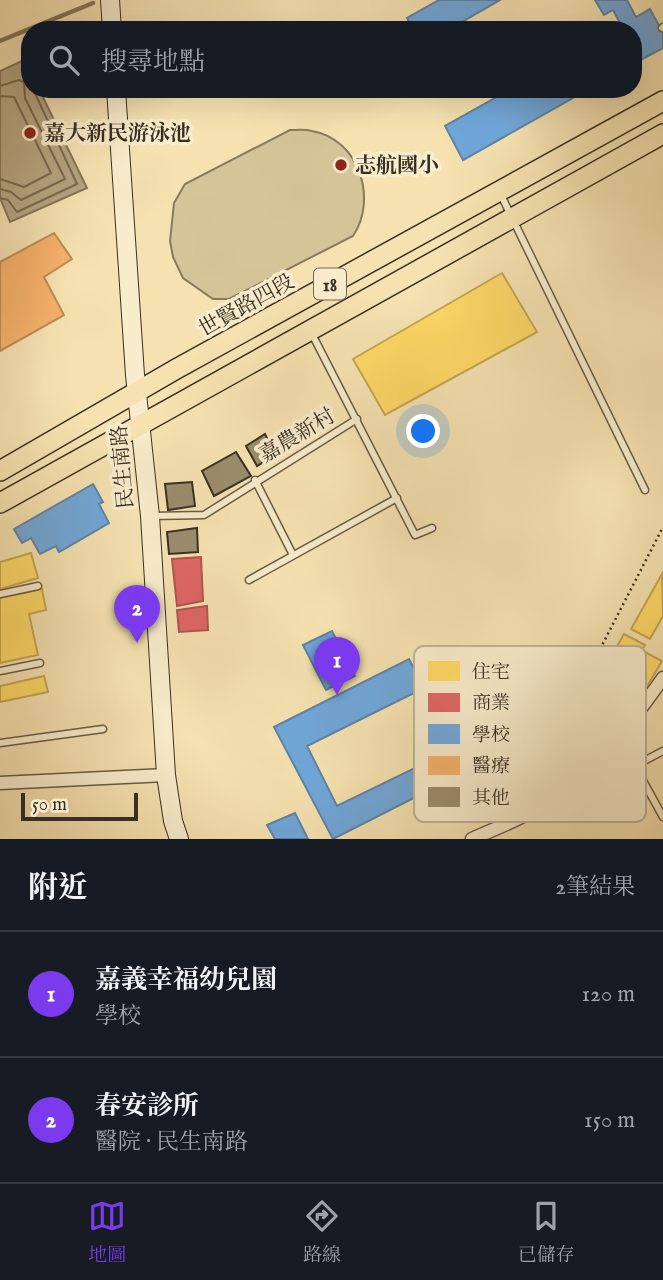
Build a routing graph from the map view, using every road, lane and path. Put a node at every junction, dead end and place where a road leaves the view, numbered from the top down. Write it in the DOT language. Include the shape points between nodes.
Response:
graph roads {
  1 [pos="110,0"];
  2 [pos="111,21"];
  3 [pos="117,98"];
  4 [pos="663,101"];
  5 [pos="663,134"];
  6 [pos="499,191"];
  7 [pos="512,218"];
  8 [pos="309,329"];
  9 [pos="137,394"];
  10 [pos="357,419"];
  11 [pos="142,427"];
  12 [pos="0,471"];
  13 [pos="255,480"];
  14 [pos="645,490"];
  15 [pos="397,498"];
  16 [pos="0,503"];
  17 [pos="150,516"];
  18 [pos="663,527"];
  19 [pos="432,528"];
  20 [pos="293,555"];
  21 [pos="249,580"];
  22 [pos="38,586"];
  23 [pos="0,594"];
  24 [pos="602,646"];
  25 [pos="40,663"];
  26 [pos="0,671"];
  27 [pos="663,678"];
  28 [pos="646,701"];
  29 [pos="103,729"];
  30 [pos="0,743"];
  31 [pos="663,751"];
  32 [pos="646,760"];
  33 [pos="166,775"];
  34 [pos="0,783"];
  35 [pos="646,786"];
  36 [pos="663,817"];
  37 [pos="499,822"];
  38 [pos="509,822"];
  39 [pos="495,829"];
  40 [pos="179,839"];
  41 [pos="472,839"];
  1 -- 2 [label="main road"];
  3 -- 9 [label="main road, 民生南路"];
  4 -- 6 [label="main road, 世賢路四段 / 18"];
  5 -- 7 [label="main road, 18"];
  6 -- 7 [label="lane"];
  6 -- 9 [label="main road, 世賢路四段 / 18"];
  7 -- 8 [label="main road, 18"];
  7 -- 14 [label="lane"];
  8 -- 10 [label="lane"];
  8 -- 11 [label="main road, 18"];
  9 -- 11 [label="main road, 民生南路"];
  9 -- 12 [label="main road, 世賢路四段 / 18"];
  10 -- 13 [label="lane, 嘉農新村"];
  10 -- 15 [label="lane"];
  11 -- 16 [label="main road, 18"];
  11 -- 17 [label="main road, 民生南路"];
  13 -- 17 [label="lane, 嘉農新村" via="204,514"];
  13 -- 20 [label="lane, 嘉農新村"];
  15 -- 19 [label="lane" via="415,535"];
  15 -- 20 [label="lane"];
  17 -- 33 [label="main road, 民生南路"];
  18 -- 24 [label="path"];
  20 -- 21 [label="lane"];
  22 -- 23 [label="lane"];
  25 -- 26 [label="lane"];
  27 -- 28 [label="street"];
  29 -- 30 [label="lane"];
  31 -- 32 [label="lane"];
  33 -- 34 [label="street"];
  33 -- 40 [label="main road, 民生南路"];
  35 -- 36 [label="lane"];
  37 -- 39 [label="path"];
  38 -- 39 [label="street"];
  39 -- 41 [label="street"];
}
